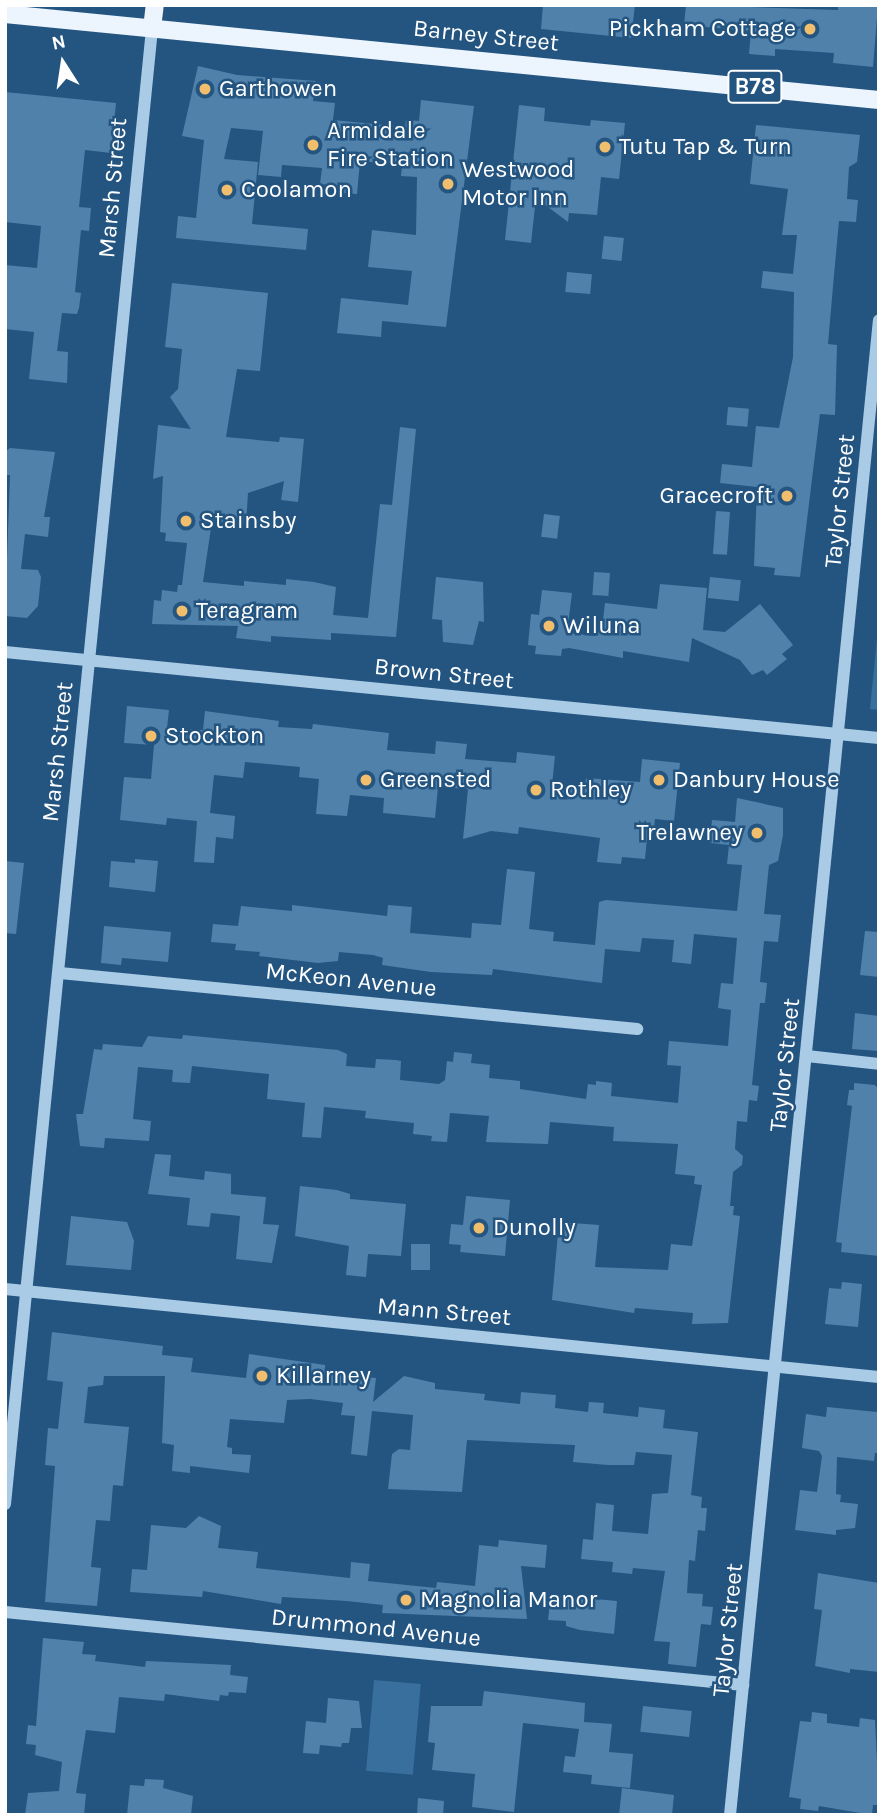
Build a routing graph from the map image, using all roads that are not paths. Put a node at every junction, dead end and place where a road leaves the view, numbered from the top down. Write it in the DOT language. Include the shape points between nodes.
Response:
graph roads {
  1 [pos="155,5"];
  2 [pos="5,14"];
  3 [pos="152,28"];
  4 [pos="879,100"];
  5 [pos="879,320"];
  6 [pos="5,652"];
  7 [pos="92,660"];
  8 [pos="838,734"];
  9 [pos="879,738"];
  10 [pos="60,973"];
  11 [pos="637,1029"];
  12 [pos="807,1056"];
  13 [pos="879,1063"];
  14 [pos="5,1289"];
  15 [pos="25,1291"];
  16 [pos="774,1365"];
  17 [pos="879,1377"];
  18 [pos="5,1504"];
  19 [pos="5,1612"];
  20 [pos="743,1685"];
  21 [pos="730,1815"];
  1 -- 3 [label="main road, Marsh Street"];
  2 -- 3 [label="main road, Barney Street / B78"];
  3 -- 4 [label="main road, Barney Street / B78"];
  3 -- 7 [label="street, Marsh Street"];
  5 -- 8 [label="street, Taylor Street"];
  6 -- 7 [label="street, Brown Street"];
  7 -- 8 [label="street, Brown Street"];
  7 -- 10 [label="street, Marsh Street"];
  8 -- 9 [label="street, Brown Street"];
  8 -- 12 [label="street, Taylor Street"];
  10 -- 11 [label="street, McKeon Avenue"];
  10 -- 15 [label="street, Marsh Street"];
  12 -- 13 [label="street"];
  12 -- 16 [label="street, Taylor Street"];
  14 -- 15 [label="street, Mann Street"];
  15 -- 16 [label="street, Mann Street"];
  15 -- 18 [label="street, Marsh Street"];
  16 -- 17 [label="street, Mann Street"];
  16 -- 20 [label="street, Taylor Street"];
  19 -- 20 [label="street, Drummond Avenue"];
  20 -- 21 [label="street, Taylor Street"];
}
